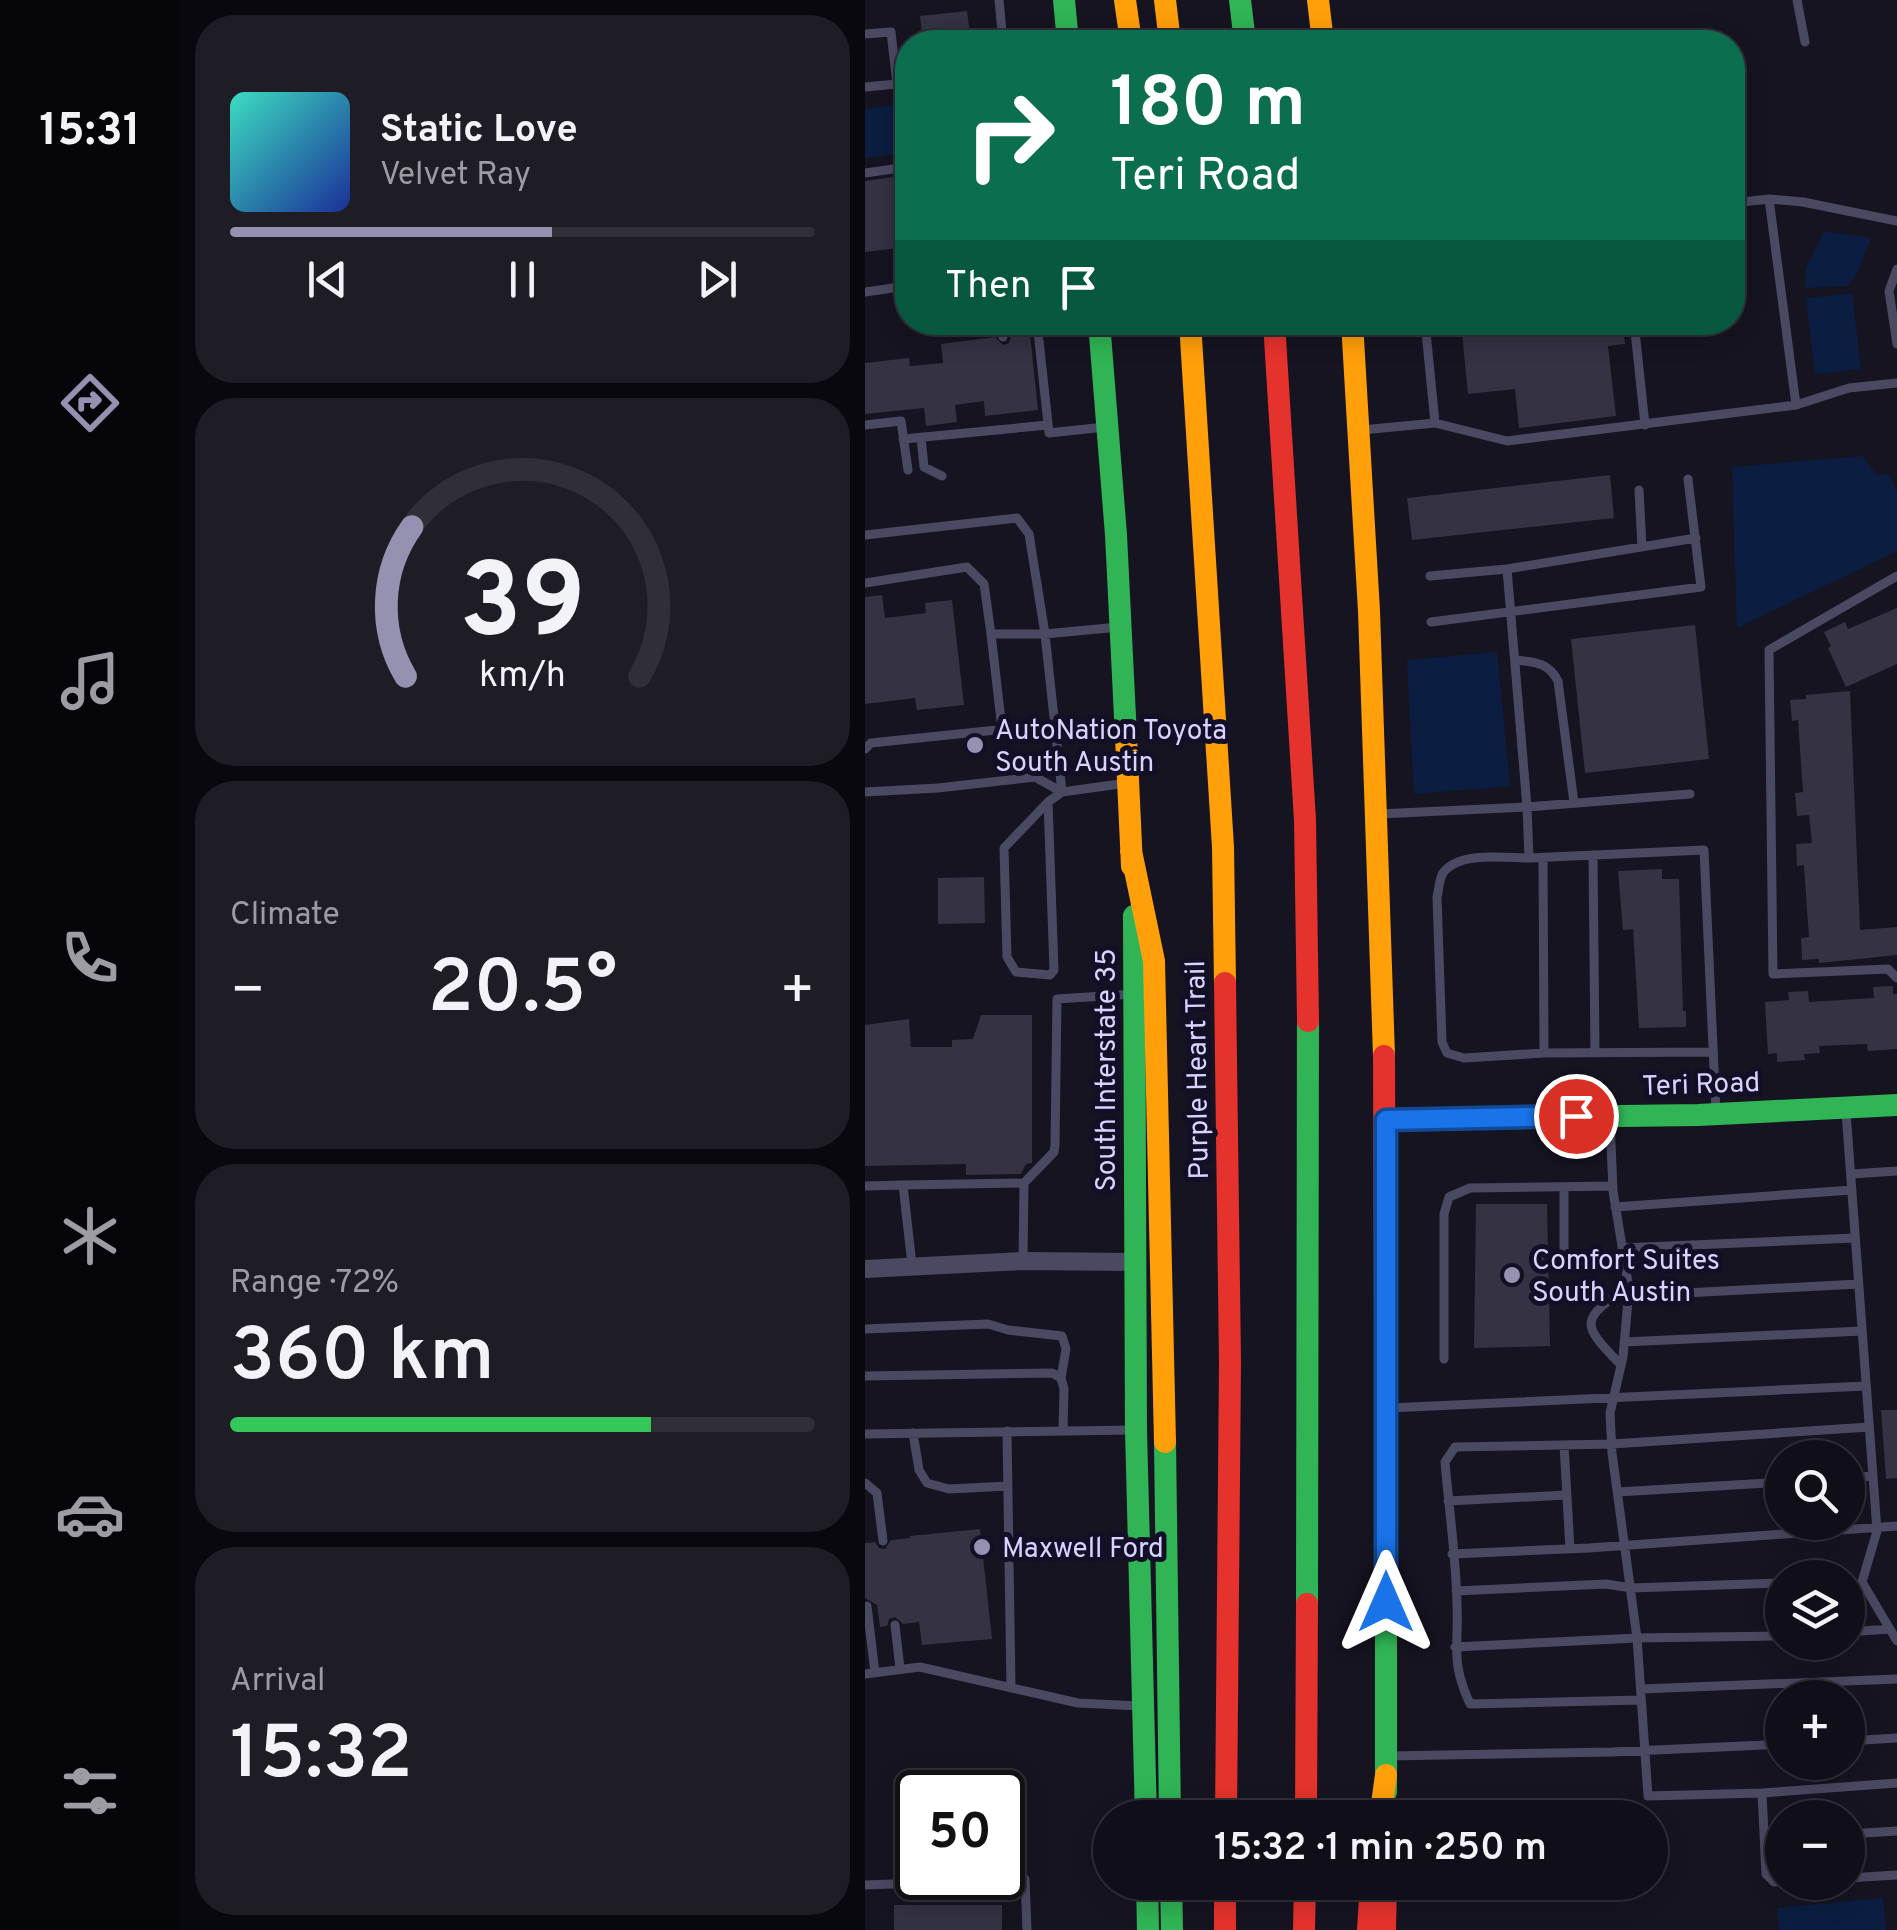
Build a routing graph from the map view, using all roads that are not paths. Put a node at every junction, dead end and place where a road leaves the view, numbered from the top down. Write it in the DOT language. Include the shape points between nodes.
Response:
graph roads {
  1 [pos="999,0"];
  2 [pos="1063,0"];
  3 [pos="1125,0"];
  4 [pos="1165,0"];
  5 [pos="1240,0"];
  6 [pos="1318,0"];
  7 [pos="1797,0"];
  8 [pos="1002,30"];
  9 [pos="1067,30"];
  10 [pos="1129,30"];
  11 [pos="1169,30"];
  12 [pos="1244,30"];
  13 [pos="1322,30"];
  14 [pos="865,34"];
  15 [pos="1805,42"];
  16 [pos="895,67"];
  17 [pos="895,84"];
  18 [pos="865,87"];
  19 [pos="895,169"];
  20 [pos="865,173"];
  21 [pos="1769,198"];
  22 [pos="1745,202"];
  23 [pos="1897,221"];
  24 [pos="1897,269"];
  25 [pos="895,288"];
  26 [pos="865,292"];
  27 [pos="1038,335"];
  28 [pos="1100,335"];
  29 [pos="1177,335"];
  30 [pos="1191,335"];
  31 [pos="1276,335"];
  32 [pos="1352,335"];
  33 [pos="1426,335"];
  34 [pos="1635,335"];
  35 [pos="1897,344"];
  36 [pos="1897,384"];
  37 [pos="1796,405"];
  38 [pos="1435,423"];
  39 [pos="1048,424"];
  40 [pos="865,425"];
  41 [pos="1645,426"];
  42 [pos="1108,427"];
  43 [pos="1359,431"];
  44 [pos="921,438"];
  45 [pos="903,439"];
  46 [pos="1200,456"];
  47 [pos="908,470"];
  48 [pos="942,476"];
  49 [pos="1688,479"];
  50 [pos="1639,490"];
  51 [pos="865,535"];
  52 [pos="1696,538"];
  53 [pos="1642,546"];
  54 [pos="1507,569"];
  55 [pos="1431,576"];
  56 [pos="1897,576"];
  57 [pos="865,583"];
  58 [pos="1511,613"];
  59 [pos="1431,622"];
  60 [pos="1121,626"];
  61 [pos="991,634"];
  62 [pos="1045,634"];
  63 [pos="1515,660"];
  64 [pos="1054,724"];
  65 [pos="1002,729"];
  66 [pos="865,749"];
  67 [pos="1129,783"];
  68 [pos="865,792"];
  69 [pos="1062,792"];
  70 [pos="1690,794"];
  71 [pos="1047,802"];
  72 [pos="1574,803"];
  73 [pos="1527,806"];
  74 [pos="1376,814"];
  75 [pos="1131,851"];
  76 [pos="1593,855"];
  77 [pos="1529,858"];
  78 [pos="1543,858"];
  79 [pos="1050,975"];
  80 [pos="1897,978"];
  81 [pos="1137,994"];
  82 [pos="1057,999"];
  83 [pos="1595,1052"];
  84 [pos="1711,1052"];
  85 [pos="1545,1053"];
  86 [pos="1897,1105"];
  87 [pos="1846,1108"];
  88 [pos="1716,1114"];
  89 [pos="1610,1116"];
  90 [pos="1386,1120"];
  91 [pos="1897,1170"];
  92 [pos="1851,1174"];
  93 [pos="1023,1183"];
  94 [pos="903,1185"];
  95 [pos="865,1186"];
  96 [pos="1613,1186"];
  97 [pos="1565,1187"];
  98 [pos="1852,1190"];
  99 [pos="1615,1207"];
  100 [pos="1855,1238"];
  101 [pos="1622,1248"];
  102 [pos="1023,1260"];
  103 [pos="1136,1262"];
  104 [pos="1564,1263"];
  105 [pos="912,1265"];
  106 [pos="865,1270"];
  107 [pos="1859,1284"];
  108 [pos="1628,1291"];
  109 [pos="865,1328"];
  110 [pos="1862,1331"];
  111 [pos="1624,1342"];
  112 [pos="1444,1359"];
  113 [pos="1621,1366"];
  114 [pos="865,1376"];
  115 [pos="1061,1378"];
  116 [pos="1866,1386"];
  117 [pos="1615,1396"];
  118 [pos="1385,1408"];
  119 [pos="1869,1427"];
  120 [pos="1063,1430"];
  121 [pos="1136,1430"];
  122 [pos="1007,1431"];
  123 [pos="913,1433"];
  124 [pos="865,1434"];
  125 [pos="1612,1444"];
  126 [pos="1563,1445"];
  127 [pos="1873,1476"];
  128 [pos="1865,1477"];
  129 [pos="1765,1483"];
  130 [pos="865,1484"];
  131 [pos="1008,1486"];
  132 [pos="1618,1492"];
  133 [pos="1567,1494"];
  134 [pos="1448,1501"];
  135 [pos="1897,1526"];
  136 [pos="1876,1527"];
  137 [pos="883,1541"];
  138 [pos="1625,1545"];
  139 [pos="1570,1549"];
  140 [pos="1452,1554"];
  141 [pos="1865,1570"];
  142 [pos="1765,1583"];
  143 [pos="1631,1588"];
  144 [pos="1865,1588"];
  145 [pos="1456,1591"];
  146 [pos="867,1606"];
  147 [pos="895,1625"];
  148 [pos="1890,1629"];
  149 [pos="1865,1631"];
  150 [pos="1765,1636"];
  151 [pos="1637,1638"];
  152 [pos="1897,1640"];
  153 [pos="1455,1647"];
  154 [pos="901,1670"];
  155 [pos="870,1674"];
  156 [pos="1897,1679"];
  157 [pos="1011,1688"];
  158 [pos="1641,1695"];
  159 [pos="1143,1706"];
  160 [pos="1897,1738"];
  161 [pos="1865,1739"];
  162 [pos="1765,1745"];
  163 [pos="1643,1750"];
  164 [pos="1386,1766"];
  165 [pos="1897,1784"];
  166 [pos="1761,1793"];
  167 [pos="1145,1800"];
  168 [pos="1170,1800"];
  169 [pos="1226,1800"];
  170 [pos="1306,1800"];
  171 [pos="1384,1800"];
  172 [pos="1897,1831"];
  173 [pos="1865,1833"];
  174 [pos="1764,1838"];
  175 [pos="1765,1856"];
  176 [pos="1897,1876"];
  177 [pos="1865,1877"];
  178 [pos="865,1885"];
  179 [pos="1148,1900"];
  180 [pos="1171,1900"];
  181 [pos="1225,1900"];
  182 [pos="1305,1900"];
  183 [pos="1370,1900"];
  184 [pos="1385,1900"];
  185 [pos="1027,1930"];
  186 [pos="1149,1930"];
  187 [pos="1172,1930"];
  188 [pos="1225,1930"];
  189 [pos="1304,1930"];
  190 [pos="1369,1930"];
  191 [pos="1385,1930"];
  1 -- 8 [label="lane"];
  2 -- 9 [label="main road"];
  3 -- 10 [label="main road"];
  4 -- 11 [label="main road"];
  5 -- 12 [label="main road"];
  6 -- 13 [label="main road"];
  7 -- 15 [label="lane"];
  14 -- 16 [label="lane" via="891,32"];
  17 -- 18 [label="lane"];
  19 -- 20 [label="lane"];
  21 -- 22 [label="lane"];
  21 -- 23 [label="lane"];
  21 -- 37 [label="lane"];
  24 -- 35 [label="lane" via="1889,290"];
  25 -- 26 [label="lane"];
  27 -- 39 [label="lane"];
  28 -- 42 [label="main road, South Interstate 35"];
  29 -- 46 [label="main road"];
  30 -- 46 [label="main road, Purple Heart Trail"];
  31 -- 170 [label="main road" via="1305,820 1311,1197"];
  32 -- 43 [label="main road"];
  33 -- 38 [label="lane"];
  34 -- 41 [label="lane"];
  36 -- 37 [label="lane" via="1849,388"];
  37 -- 41 [label="lane"];
  38 -- 41 [label="lane" via="1507,442"];
  38 -- 43 [label="lane"];
  39 -- 42 [label="lane" via="1049,432"];
  39 -- 44 [label="lane"];
  40 -- 45 [label="lane" via="901,421"];
  42 -- 60 [label="main road, South Interstate 35"];
  43 -- 74 [label="main road"];
  44 -- 45 [label="lane"];
  44 -- 48 [label="lane" via="924,468"];
  45 -- 47 [label="lane"];
  46 -- 169 [label="main road, Purple Heart Trail" via="1223,847 1230,1363"];
  49 -- 52 [label="lane"];
  50 -- 53 [label="lane"];
  51 -- 62 [label="lane" via="1017,518 1029,534"];
  52 -- 53 [label="lane"];
  52 -- 58 [label="lane" via="1701,587"];
  53 -- 54 [label="lane"];
  54 -- 55 [label="lane"];
  54 -- 58 [label="lane"];
  56 -- 80 [label="lane" via="1769,650 1769,744 1773,974 1888,969"];
  57 -- 61 [label="lane" via="967,567 984,584"];
  58 -- 59 [label="lane"];
  58 -- 63 [label="lane"];
  60 -- 62 [label="lane"];
  60 -- 67 [label="main road, South Interstate 35"];
  61 -- 62 [label="lane"];
  61 -- 65 [label="lane"];
  62 -- 64 [label="lane"];
  63 -- 72 [label="lane" via="1542,663 1559,680"];
  63 -- 73 [label="lane"];
  64 -- 65 [label="lane"];
  64 -- 69 [label="lane"];
  65 -- 66 [label="lane" via="871,743"];
  67 -- 69 [label="lane"];
  67 -- 75 [label="main road, South Interstate 35"];
  68 -- 69 [label="lane" via="1035,777"];
  69 -- 71 [label="lane"];
  70 -- 72 [label="lane"];
  71 -- 79 [label="lane"];
  71 -- 79 [label="lane" via="1011,838 1004,856 1011,968"];
  72 -- 73 [label="lane"];
  73 -- 74 [label="lane"];
  73 -- 77 [label="lane"];
  74 -- 90 [label="main road"];
  75 -- 81 [label="main road, South Interstate 35"];
  75 -- 168 [label="main road" via="1154,961"];
  76 -- 78 [label="lane"];
  76 -- 83 [label="lane"];
  76 -- 84 [label="lane" via="1704,850"];
  77 -- 78 [label="lane"];
  77 -- 85 [label="lane" via="1477,859 1442,874 1442,1042 1447,1053 1464,1058"];
  78 -- 85 [label="lane"];
  79 -- 82 [label="lane"];
  81 -- 82 [label="lane"];
  81 -- 103 [label="main road, South Interstate 35"];
  82 -- 93 [label="lane" via="1053,1152"];
  83 -- 84 [label="lane"];
  83 -- 85 [label="lane"];
  84 -- 88 [label="lane"];
  86 -- 87 [label="main road, Teri Road"];
  87 -- 88 [label="main road, Teri Road"];
  87 -- 92 [label="lane"];
  88 -- 89 [label="main road, Teri Road"];
  89 -- 90 [label="main road, Teri Road"];
  89 -- 96 [label="lane"];
  90 -- 118 [label="main road"];
  91 -- 92 [label="lane"];
  92 -- 98 [label="lane"];
  93 -- 94 [label="lane"];
  93 -- 102 [label="lane"];
  94 -- 95 [label="lane"];
  94 -- 105 [label="lane"];
  96 -- 97 [label="lane"];
  96 -- 99 [label="lane"];
  97 -- 104 [label="lane"];
  97 -- 112 [label="lane" via="1470,1188 1449,1197"];
  98 -- 99 [label="lane"];
  98 -- 100 [label="lane"];
  99 -- 101 [label="lane"];
  100 -- 101 [label="lane"];
  100 -- 107 [label="lane"];
  101 -- 108 [label="lane"];
  102 -- 103 [label="street"];
  102 -- 105 [label="street"];
  103 -- 121 [label="main road, South Interstate 35"];
  105 -- 106 [label="street"];
  107 -- 108 [label="lane"];
  107 -- 110 [label="lane"];
  108 -- 111 [label="lane"];
  108 -- 113 [label="lane" via="1594,1311 1591,1322 1595,1338"];
  109 -- 115 [label="lane" via="988,1324 1049,1332 1062,1336"];
  110 -- 111 [label="lane"];
  110 -- 116 [label="lane"];
  111 -- 113 [label="lane"];
  113 -- 117 [label="lane"];
  114 -- 115 [label="lane" via="1043,1370"];
  115 -- 120 [label="lane"];
  116 -- 117 [label="lane"];
  116 -- 119 [label="lane"];
  117 -- 118 [label="lane"];
  117 -- 125 [label="lane"];
  118 -- 164 [label="main road"];
  119 -- 125 [label="lane"];
  119 -- 127 [label="lane"];
  120 -- 121 [label="lane"];
  120 -- 122 [label="lane"];
  121 -- 159 [label="main road, South Interstate 35"];
  122 -- 123 [label="lane"];
  122 -- 131 [label="lane"];
  123 -- 124 [label="lane"];
  123 -- 131 [label="lane" via="927,1483 949,1489"];
  125 -- 126 [label="lane"];
  125 -- 132 [label="lane"];
  126 -- 133 [label="lane"];
  126 -- 134 [label="lane" via="1455,1447 1445,1462"];
  127 -- 128 [label="lane"];
  127 -- 136 [label="lane"];
  129 -- 132 [label="lane"];
  130 -- 137 [label="lane" via="877,1493"];
  131 -- 157 [label="lane"];
  132 -- 138 [label="lane"];
  133 -- 134 [label="lane"];
  133 -- 139 [label="lane"];
  134 -- 140 [label="lane"];
  135 -- 136 [label="lane"];
  136 -- 138 [label="lane"];
  136 -- 141 [label="lane"];
  138 -- 139 [label="lane"];
  138 -- 143 [label="lane"];
  139 -- 140 [label="lane"];
  140 -- 145 [label="lane"];
  142 -- 143 [label="lane"];
  143 -- 145 [label="lane"];
  143 -- 151 [label="lane"];
  144 -- 148 [label="lane"];
  145 -- 153 [label="lane"];
  146 -- 155 [label="lane"];
  147 -- 154 [label="lane"];
  148 -- 149 [label="lane"];
  148 -- 152 [label="lane"];
  150 -- 151 [label="lane"];
  151 -- 153 [label="lane"];
  151 -- 158 [label="lane"];
  153 -- 158 [label="lane" via="1457,1676 1470,1704"];
  154 -- 155 [label="lane"];
  154 -- 157 [label="lane" via="920,1667"];
  156 -- 158 [label="lane"];
  157 -- 159 [label="lane" via="1079,1703"];
  158 -- 163 [label="lane"];
  159 -- 167 [label="main road, South Interstate 35"];
  160 -- 161 [label="lane"];
  162 -- 163 [label="lane"];
  163 -- 164 [label="lane"];
  163 -- 166 [label="lane" via="1648,1796"];
  164 -- 171 [label="main road"];
  165 -- 166 [label="lane"];
  166 -- 174 [label="lane"];
  172 -- 173 [label="lane"];
  174 -- 175 [label="lane"];
  176 -- 177 [label="lane"];
  178 -- 185 [label="lane" via="1025,1879"];
  179 -- 186 [label="main road"];
  180 -- 187 [label="main road"];
  181 -- 188 [label="main road"];
  182 -- 189 [label="main road"];
  183 -- 190 [label="main road"];
  184 -- 191 [label="main road"];
}
